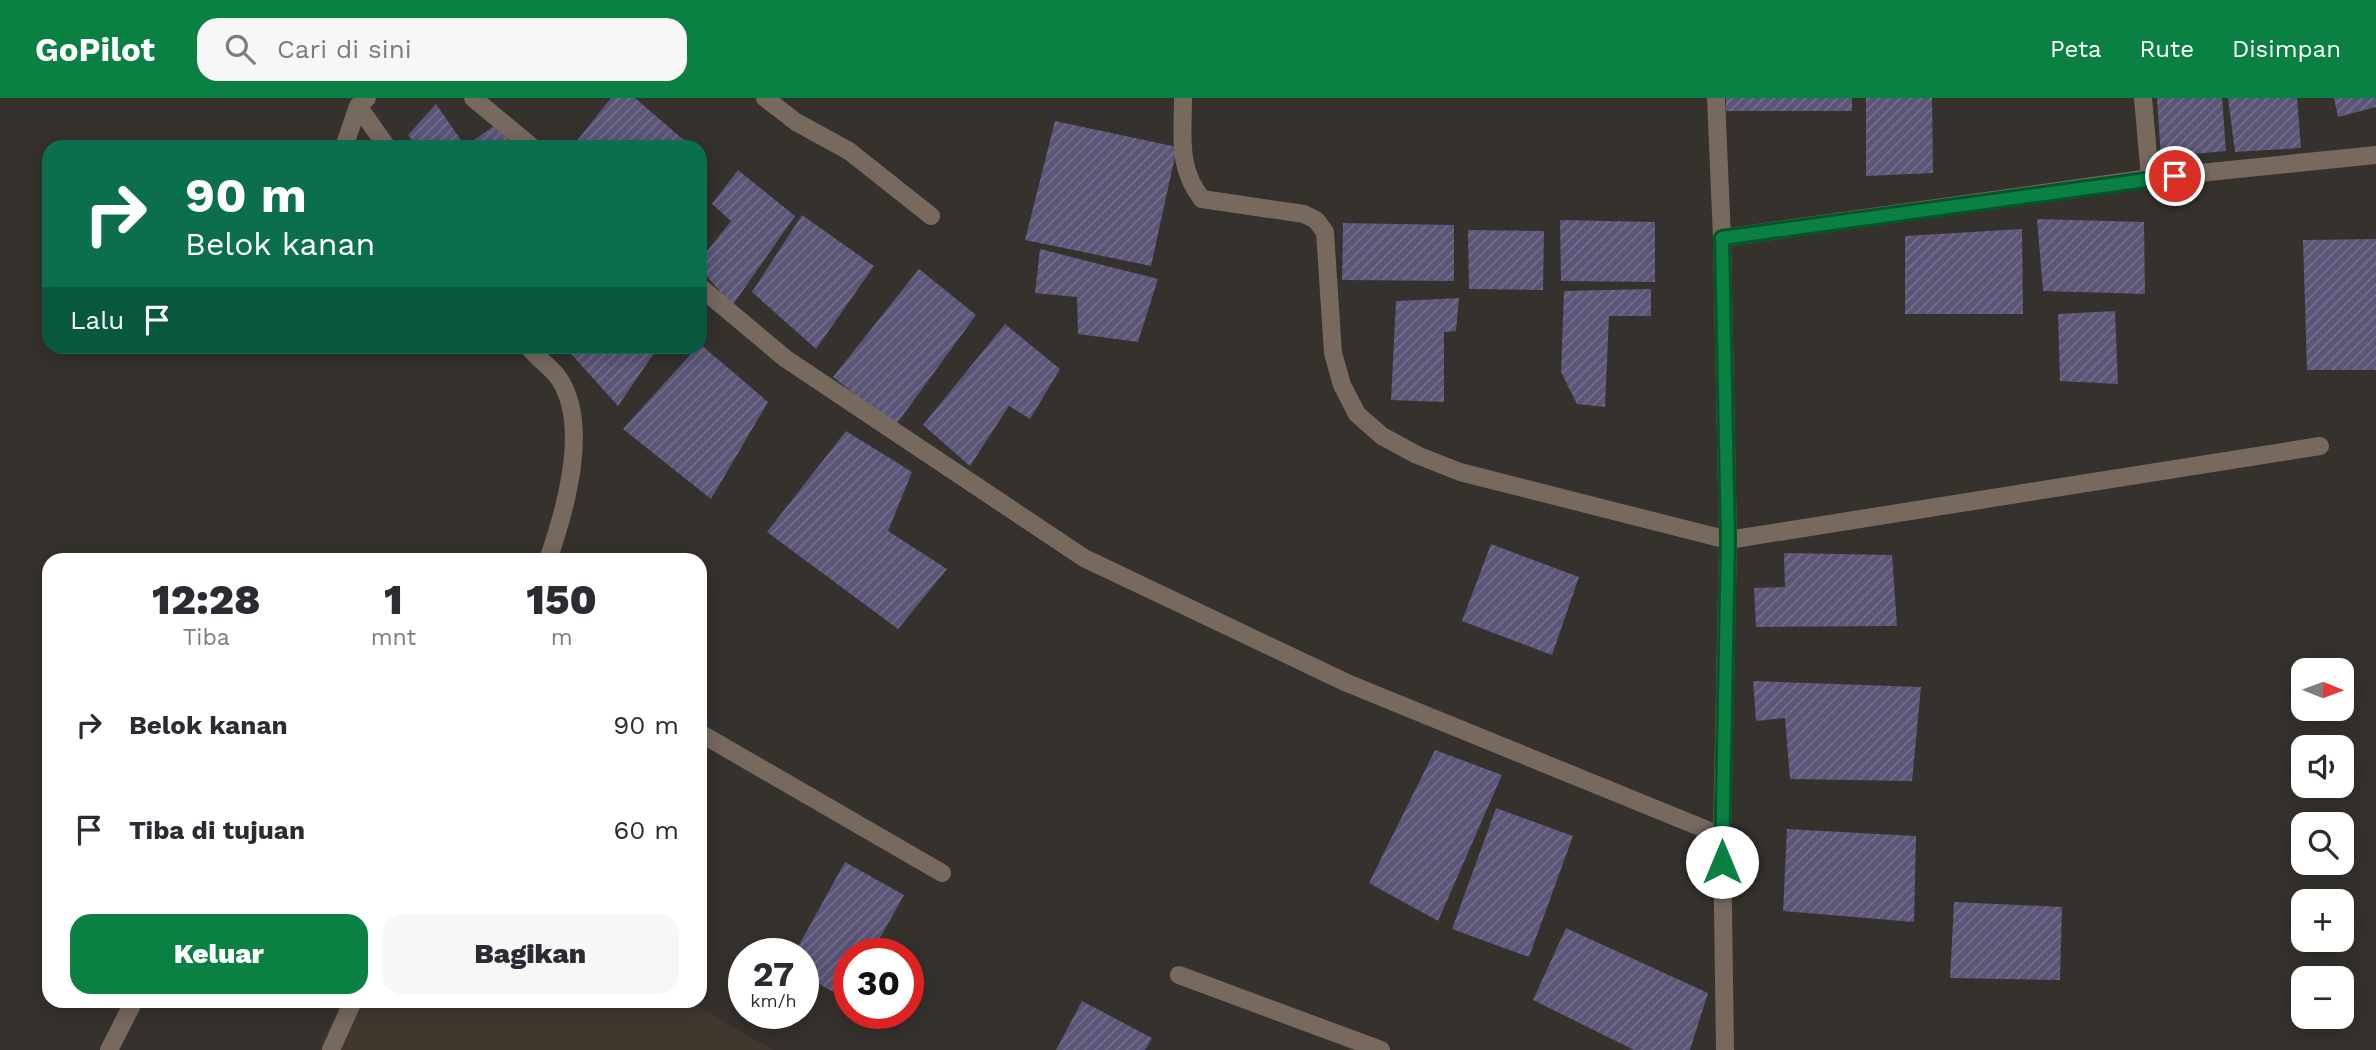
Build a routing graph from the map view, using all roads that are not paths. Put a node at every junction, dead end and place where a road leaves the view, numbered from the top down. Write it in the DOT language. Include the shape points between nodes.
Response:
graph roads {
  1 [pos="473,98"];
  2 [pos="765,98"];
  3 [pos="1183,98"];
  4 [pos="1716,98"];
  5 [pos="2143,98"];
  6 [pos="362,102"];
  7 [pos="347,140"];
  8 [pos="383,140"];
  9 [pos="524,140"];
  10 [pos="2376,155"];
  11 [pos="2150,178"];
  12 [pos="931,216"];
  13 [pos="1722,238"];
  14 [pos="707,293"];
  15 [pos="536,354"];
  16 [pos="2320,446"];
  17 [pos="1728,540"];
  18 [pos="550,553"];
  19 [pos="707,737"];
  20 [pos="1722,836"];
  21 [pos="942,873"];
  22 [pos="1179,975"];
  23 [pos="130,1008"];
  24 [pos="350,1008"];
  25 [pos="109,1050"];
  26 [pos="331,1050"];
  27 [pos="1381,1050"];
  28 [pos="1725,1050"];
  1 -- 9 [label="street"];
  2 -- 12 [label="street" via="796,122 849,151"];
  3 -- 17 [label="street" via="1184,163 1191,185 1202,199 1304,214 1325,232 1333,353 1357,414 1382,436 1460,472"];
  4 -- 13 [label="street"];
  5 -- 11 [label="street"];
  6 -- 7 [label="street"];
  6 -- 8 [label="street"];
  10 -- 11 [label="street"];
  11 -- 13 [label="street"];
  13 -- 17 [label="street"];
  14 -- 20 [label="street" via="786,359 1084,558 1347,683"];
  15 -- 18 [label="street" via="558,377 570,402 573,439 572,475"];
  16 -- 17 [label="street"];
  17 -- 20 [label="street"];
  19 -- 21 [label="street"];
  20 -- 28 [label="street"];
  22 -- 27 [label="street"];
  23 -- 25 [label="street"];
  24 -- 26 [label="street"];
}
